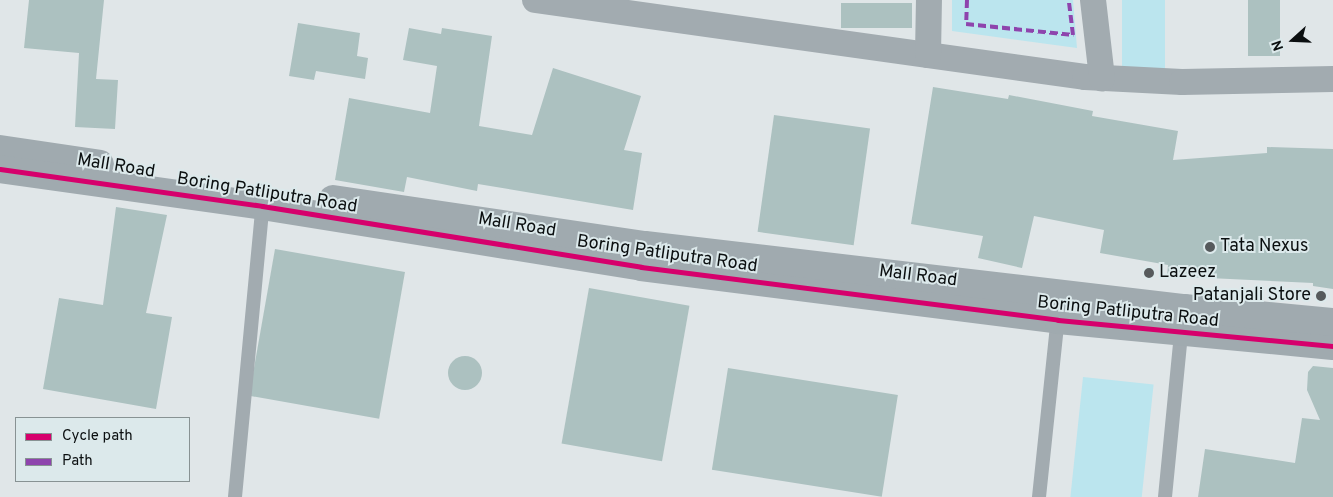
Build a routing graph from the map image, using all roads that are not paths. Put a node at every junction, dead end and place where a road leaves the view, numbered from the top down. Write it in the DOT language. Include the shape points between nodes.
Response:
graph roads {
  1 [pos="538,0"];
  2 [pos="929,0"];
  3 [pos="1093,0"];
  4 [pos="928,55"];
  5 [pos="1102,78"];
  6 [pos="1333,79"];
  7 [pos="0,149"];
  8 [pos="0,169"];
  9 [pos="104,174"];
  10 [pos="263,198"];
  11 [pos="935,291"];
  12 [pos="1061,293"];
  13 [pos="1058,320"];
  14 [pos="1182,321"];
  15 [pos="1333,322"];
  16 [pos="1333,346"];
  17 [pos="235,497"];
  18 [pos="1039,497"];
  19 [pos="1165,497"];
  1 -- 4 [label="street"];
  2 -- 4 [label="street"];
  3 -- 5 [label="street"];
  4 -- 5 [label="street"];
  5 -- 6 [label="street" via="1182,82"];
  7 -- 9 [label="street, Mall Road"];
  8 -- 9 [label="street"];
  9 -- 10 [label="street, Mall Road"];
  10 -- 11 [label="street, Mall Road" via="643,256"];
  10 -- 17 [label="lane"];
  11 -- 12 [label="street, Mall Road"];
  11 -- 13 [label="street, Boring Patliputra Road"];
  12 -- 13 [label="lane"];
  12 -- 14 [label="street, Mall Road"];
  13 -- 14 [label="street, Boring Patliputra Road"];
  13 -- 18 [label="lane"];
  14 -- 15 [label="street, Mall Road"];
  14 -- 16 [label="street, Boring Patliputra Road"];
  14 -- 19 [label="lane"];
}
